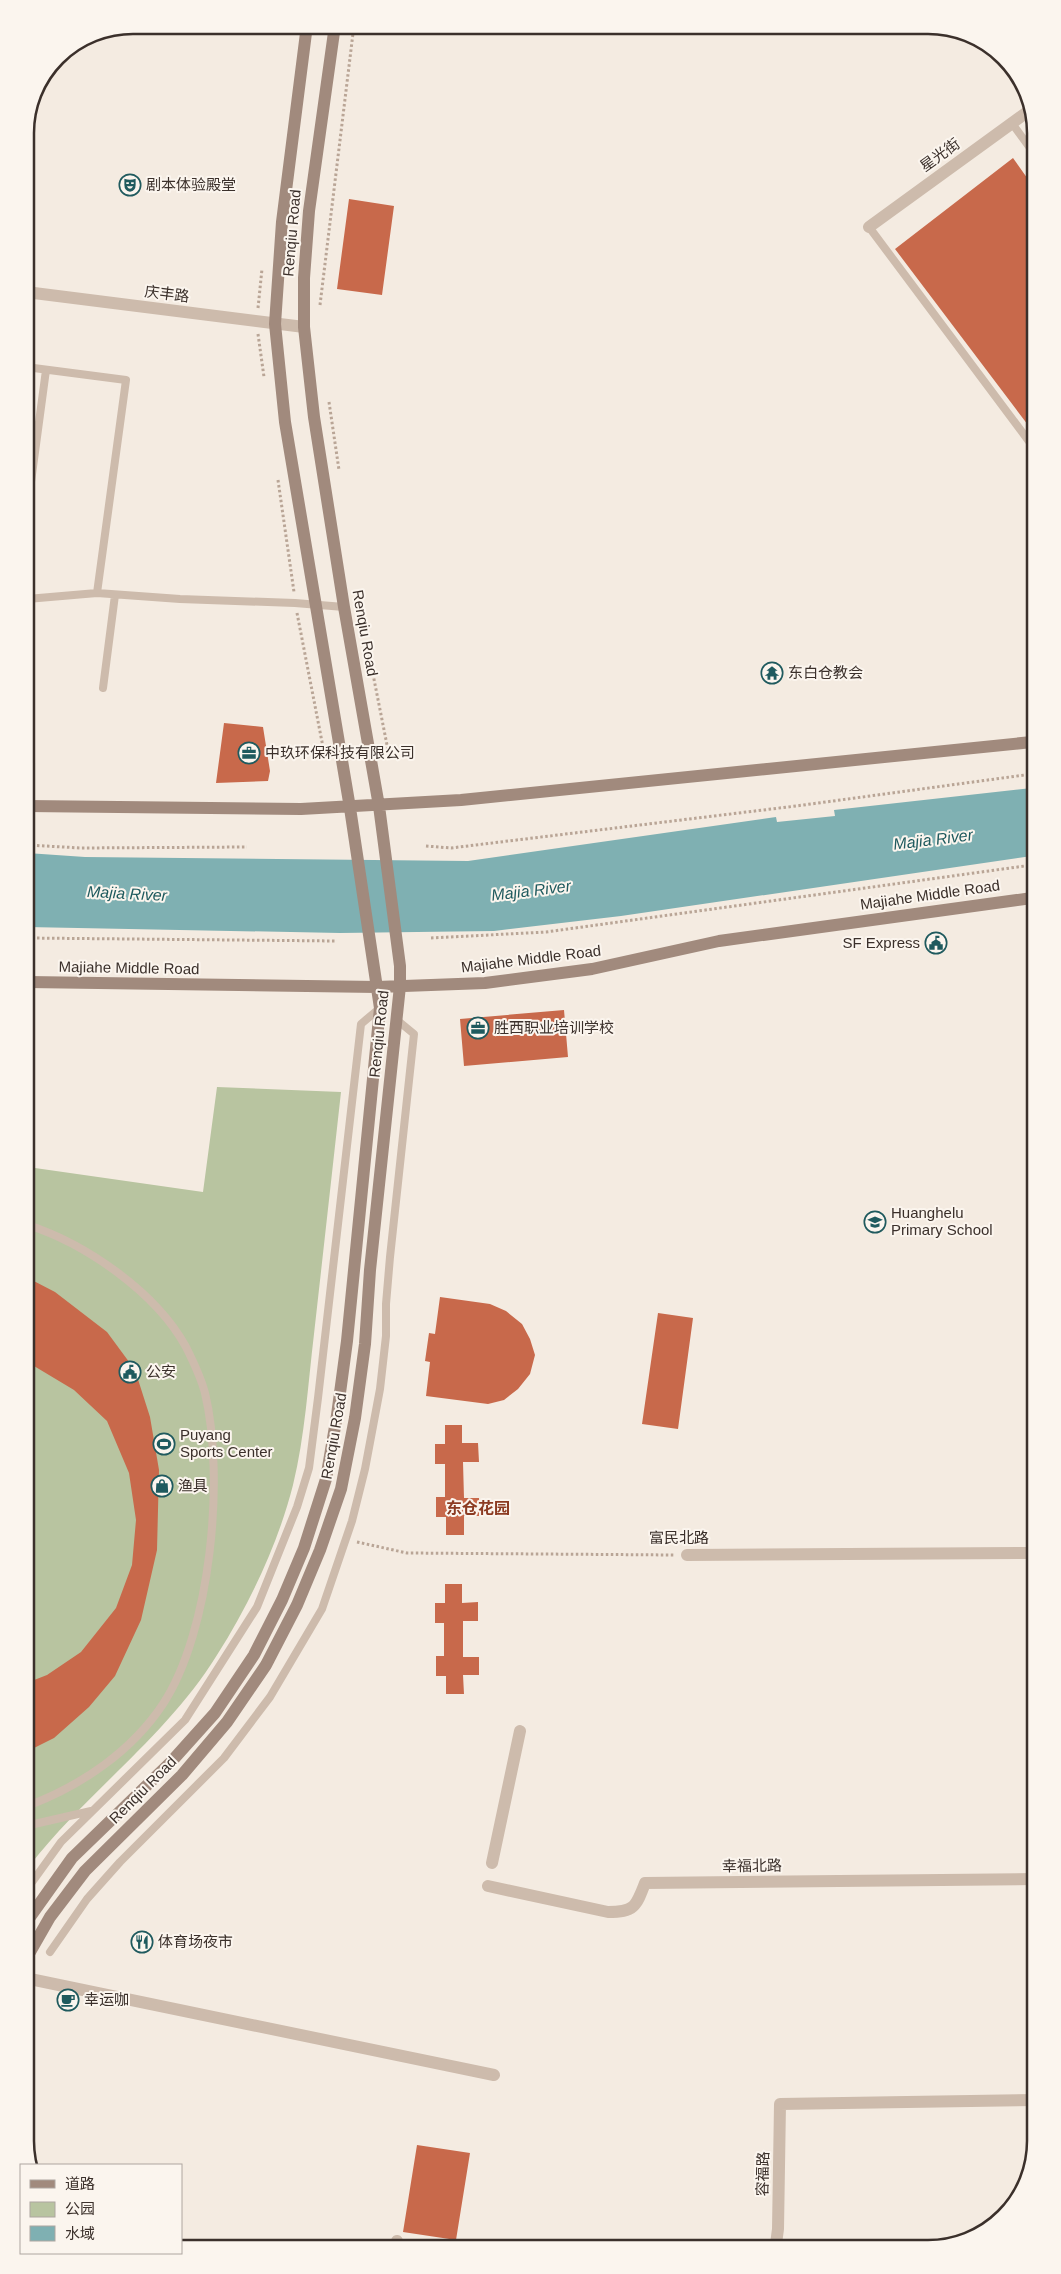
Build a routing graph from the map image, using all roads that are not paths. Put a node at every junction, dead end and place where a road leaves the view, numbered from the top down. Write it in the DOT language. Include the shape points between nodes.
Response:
graph roads {
  1 [pos="306,34"];
  2 [pos="334,34"];
  3 [pos="1025,113"];
  4 [pos="1012,122"];
  5 [pos="1027,144"];
  6 [pos="869,227"];
  7 [pos="34,293"];
  8 [pos="275,324"];
  9 [pos="304,327"];
  10 [pos="34,368"];
  11 [pos="46,370"];
  12 [pos="1027,439"];
  13 [pos="34,459"];
  14 [pos="97,593"];
  15 [pos="115,595"];
  16 [pos="34,598"];
  17 [pos="316,604"];
  18 [pos="344,607"];
  19 [pos="104,688"];
  20 [pos="1027,743"];
  21 [pos="34,806"];
  22 [pos="379,806"];
  23 [pos="350,808"];
  24 [pos="1027,899"];
  25 [pos="34,982"];
  26 [pos="400,986"];
  27 [pos="377,987"];
  28 [pos="380,1008"];
  29 [pos="396,1020"];
  30 [pos="34,1228"];
  31 [pos="1027,1553"];
  32 [pos="687,1555"];
  33 [pos="520,1731"];
  34 [pos="34,1803"];
  35 [pos="91,1811"];
  36 [pos="34,1824"];
  37 [pos="492,1863"];
  38 [pos="34,1879"];
  39 [pos="1027,1879"];
  40 [pos="488,1886"];
  41 [pos="34,1911"];
  42 [pos="34,1945"];
  43 [pos="50,1952"];
  44 [pos="34,1980"];
  45 [pos="494,2075"];
  46 [pos="1027,2100"];
  47 [pos="777,2240"];
  1 -- 8 [label="street, Renqiu Road" via="282,222"];
  2 -- 9 [label="street, Renqiu Road" via="309,211"];
  3 -- 4 [label="street, 星光街"];
  4 -- 5 [label="lane"];
  4 -- 6 [label="street, 星光街"];
  6 -- 12 [label="lane"];
  7 -- 8 [label="street, 庆丰路"];
  8 -- 9 [label="street, 庆丰路"];
  8 -- 17 [label="street, Renqiu Road" via="286,422"];
  9 -- 18 [label="street, Renqiu Road" via="314,416"];
  10 -- 11 [label="lane"];
  11 -- 13 [label="lane"];
  11 -- 14 [label="lane" via="126,380"];
  14 -- 15 [label="lane"];
  14 -- 16 [label="lane"];
  15 -- 17 [label="lane"];
  15 -- 19 [label="lane"];
  17 -- 18 [label="lane"];
  17 -- 23 [label="street, Renqiu Road"];
  18 -- 22 [label="street, Renqiu Road"];
  20 -- 22 [label="street"];
  21 -- 23 [label="street"];
  22 -- 23 [label="street"];
  22 -- 26 [label="street, Renqiu Road"];
  23 -- 27 [label="street, Renqiu Road"];
  24 -- 26 [label="street, Majiahe Middle Road" via="719,941 552,975 485,983"];
  25 -- 27 [label="street, Majiahe Middle Road"];
  26 -- 27 [label="street, Majiahe Middle Road"];
  26 -- 29 [label="street, Renqiu Road"];
  27 -- 28 [label="street, Renqiu Road"];
  28 -- 35 [label="lane" via="362,1024 309,1468 297,1507 257,1607 184,1720"];
  28 -- 41 [label="street, Renqiu Road" via="337,1415 326,1479 304,1548 254,1655 216,1713 171,1762 72,1858"];
  29 -- 42 [label="street, Renqiu Road" via="355,1418 341,1489 320,1550 298,1605 266,1665 227,1722 182,1775 86,1870 50,1917"];
  29 -- 43 [label="lane" via="414,1034 389,1267 380,1389 365,1469 322,1609 270,1697 224,1758 120,1862 87,1899"];
  30 -- 34 [label="lane" via="82,1248 116,1272 156,1306 185,1346 204,1391 213,1442 214,1496 211,1549 200,1604 187,1654 163,1704 131,1743 94,1772 56,1795"];
  31 -- 32 [label="street, 富民北路"];
  33 -- 37 [label="street"];
  35 -- 36 [label="lane"];
  35 -- 38 [label="lane" via="61,1842"];
  39 -- 40 [label="street, 幸福北路" via="645,1883 637,1903 627,1912 608,1912"];
  44 -- 45 [label="street"];
  46 -- 47 [label="street, 容福路" via="780,2104"];
}
